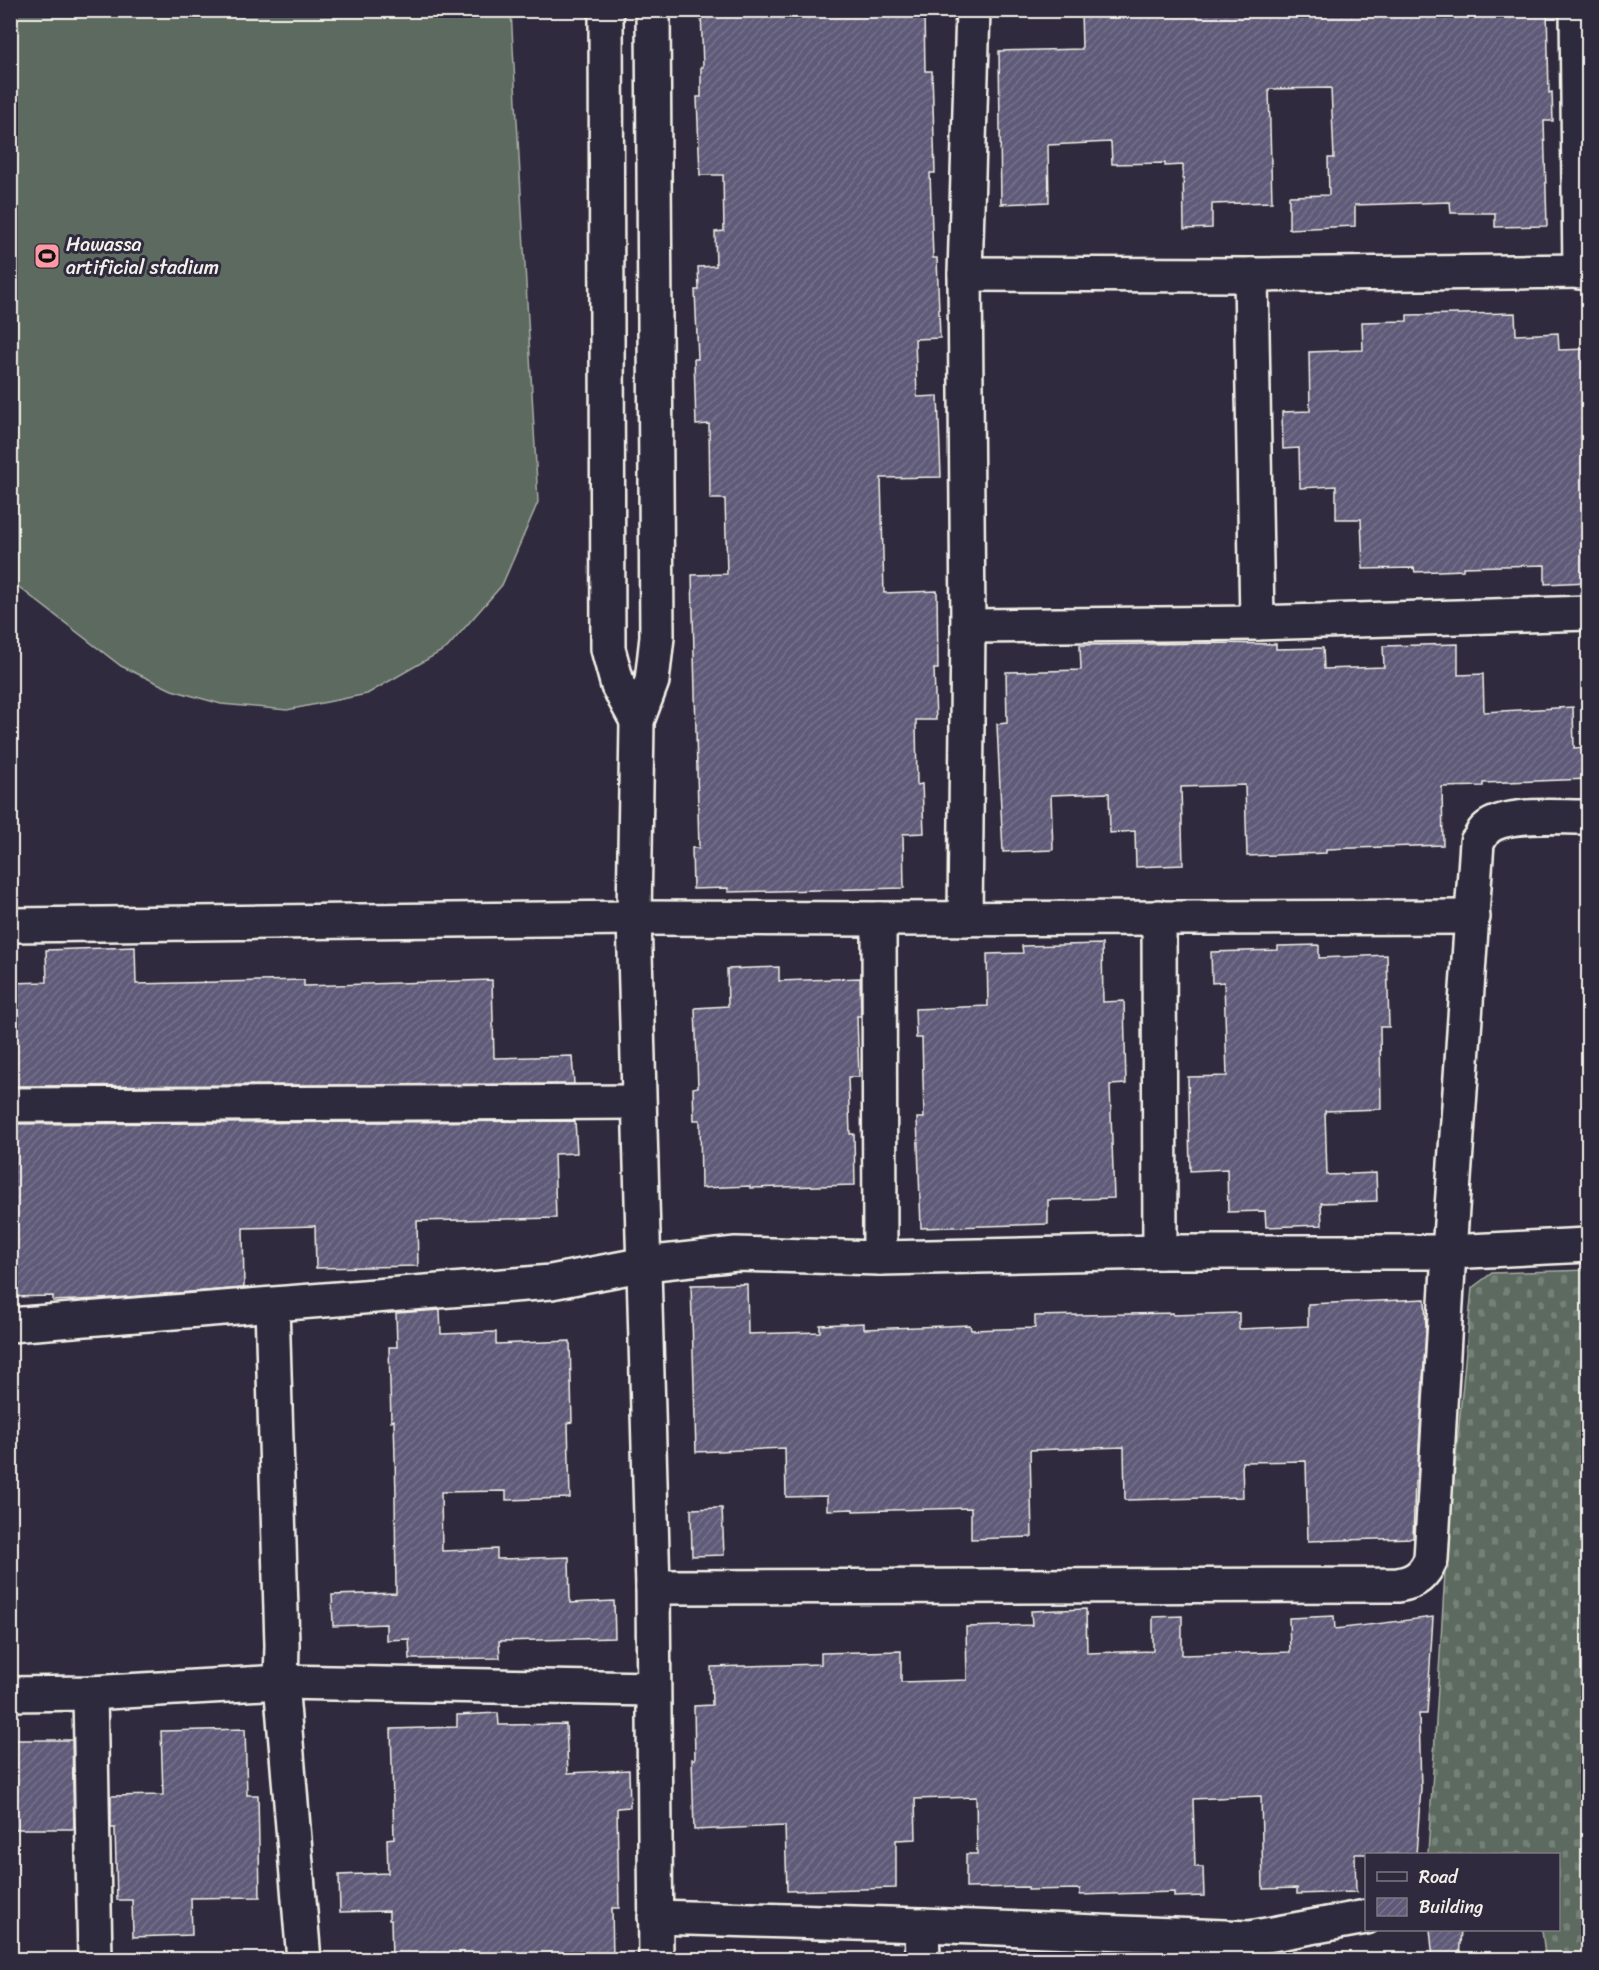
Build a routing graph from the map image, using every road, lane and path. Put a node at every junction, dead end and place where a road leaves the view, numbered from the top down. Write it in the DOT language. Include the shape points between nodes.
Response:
graph roads {
  1 [pos="606,10"];
  2 [pos="652,10"];
  3 [pos="973,10"];
  4 [pos="1577,10"];
  5 [pos="1584,272"];
  6 [pos="965,274"];
  7 [pos="1251,275"];
  8 [pos="1588,613"];
  9 [pos="1257,623"];
  10 [pos="968,626"];
  11 [pos="637,721"];
  12 [pos="1588,817"];
  13 [pos="1159,917"];
  14 [pos="1473,917"];
  15 [pos="634,918"];
  16 [pos="879,919"];
  17 [pos="965,919"];
  18 [pos="10,925"];
  19 [pos="638,1102"];
  20 [pos="10,1105"];
  21 [pos="1588,1245"];
  22 [pos="1160,1252"];
  23 [pos="1449,1252"];
  24 [pos="880,1258"];
  25 [pos="645,1264"];
  26 [pos="272,1305"];
  27 [pos="10,1325"];
  28 [pos="653,1587"];
  29 [pos="281,1682"];
  30 [pos="653,1689"];
  31 [pos="90,1693"];
  32 [pos="10,1694"];
  33 [pos="655,1917"];
  34 [pos="1365,1917"];
  35 [pos="922,1925"];
  36 [pos="1250,1949"];
  37 [pos="95,1959"];
  38 [pos="304,1959"];
  39 [pos="656,1959"];
  40 [pos="923,1959"];
  1 -- 11 [label="street" via="608,649 618,686"];
  2 -- 11 [label="street" via="657,637 652,681"];
  3 -- 6 [label="street"];
  4 -- 5 [label="street"];
  5 -- 7 [label="street"];
  6 -- 7 [label="street"];
  6 -- 10 [label="street"];
  7 -- 9 [label="street"];
  8 -- 9 [label="street"];
  9 -- 10 [label="street"];
  10 -- 17 [label="street"];
  11 -- 15 [label="street"];
  12 -- 14 [label="street" via="1515,818 1485,830 1477,842"];
  13 -- 14 [label="street"];
  13 -- 17 [label="street"];
  13 -- 22 [label="street"];
  14 -- 23 [label="street"];
  15 -- 16 [label="street"];
  15 -- 18 [label="street"];
  15 -- 19 [label="street"];
  16 -- 17 [label="street"];
  16 -- 24 [label="street"];
  19 -- 20 [label="street"];
  19 -- 25 [label="street"];
  21 -- 23 [label="street"];
  22 -- 23 [label="street"];
  22 -- 24 [label="street"];
  23 -- 28 [label="street" via="1431,1559 1426,1570 1410,1583"];
  24 -- 25 [label="street" via="736,1254"];
  25 -- 26 [label="street" via="550,1282"];
  25 -- 28 [label="street"];
  26 -- 27 [label="street"];
  26 -- 29 [label="street"];
  28 -- 30 [label="street"];
  29 -- 30 [label="street"];
  29 -- 31 [label="street"];
  29 -- 38 [label="street"];
  30 -- 33 [label="street"];
  31 -- 32 [label="street"];
  31 -- 37 [label="street"];
  33 -- 35 [label="street"];
  33 -- 39 [label="street"];
  34 -- 36 [label="street"];
  35 -- 36 [label="street"];
  35 -- 40 [label="street"];
}
